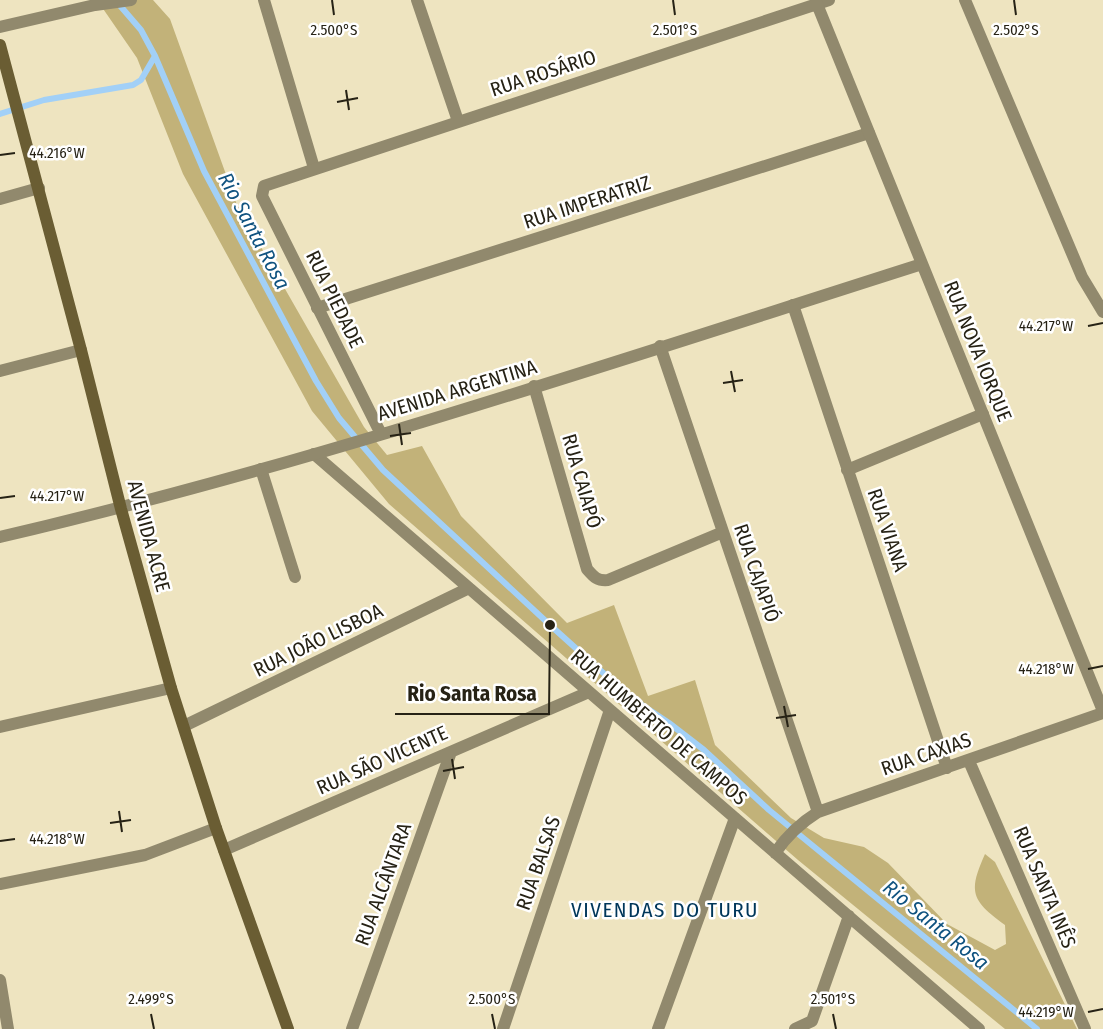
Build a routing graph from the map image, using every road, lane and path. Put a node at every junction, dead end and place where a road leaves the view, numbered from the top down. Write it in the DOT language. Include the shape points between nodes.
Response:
graph roads {
  1 [pos="131,0"];
  2 [pos="264,0"];
  3 [pos="417,0"];
  4 [pos="829,0"];
  5 [pos="965,0"];
  6 [pos="817,4"];
  7 [pos="0,27"];
  8 [pos="0,45"];
  9 [pos="459,121"];
  10 [pos="869,133"];
  11 [pos="315,168"];
  12 [pos="269,183"];
  13 [pos="39,188"];
  14 [pos="0,199"];
  15 [pos="922,264"];
  16 [pos="794,305"];
  17 [pos="317,308"];
  18 [pos="1103,312"];
  19 [pos="660,346"];
  20 [pos="81,350"];
  21 [pos="0,371"];
  22 [pos="534,386"];
  23 [pos="983,414"];
  24 [pos="377,436"];
  25 [pos="314,454"];
  26 [pos="261,469"];
  27 [pos="847,470"];
  28 [pos="121,509"];
  29 [pos="723,532"];
  30 [pos="0,537"];
  31 [pos="295,577"];
  32 [pos="469,588"];
  33 [pos="171,688"];
  34 [pos="589,692"];
  35 [pos="610,710"];
  36 [pos="1103,712"];
  37 [pos="184,726"];
  38 [pos="0,727"];
  39 [pos="451,752"];
  40 [pos="969,761"];
  41 [pos="947,768"];
  42 [pos="814,814"];
  43 [pos="735,818"];
  44 [pos="216,828"];
  45 [pos="778,848"];
  46 [pos="224,850"];
  47 [pos="0,884"];
  48 [pos="849,916"];
  49 [pos="0,980"];
  50 [pos="814,1025"];
  51 [pos="5,1028"];
  52 [pos="288,1029"];
  53 [pos="352,1029"];
  54 [pos="503,1029"];
  55 [pos="658,1029"];
  56 [pos="795,1029"];
  57 [pos="979,1029"];
  58 [pos="1085,1029"];
  1 -- 7 [label="street"];
  2 -- 11 [label="street"];
  3 -- 9 [label="street"];
  4 -- 6 [label="street, RUA ROSÁRIO"];
  5 -- 18 [label="street" via="1082,277"];
  6 -- 9 [label="street, RUA ROSÁRIO"];
  6 -- 10 [label="street, RUA NOVA IORQUE"];
  8 -- 13 [label="main road, AVENIDA ACRE"];
  9 -- 11 [label="street, RUA ROSÁRIO"];
  10 -- 15 [label="street, RUA NOVA IORQUE"];
  10 -- 17 [label="street, RUA IMPERATRIZ"];
  11 -- 12 [label="street, RUA ROSÁRIO"];
  12 -- 17 [label="street, RUA PIEDADE" via="262,195"];
  13 -- 14 [label="street"];
  13 -- 20 [label="main road, AVENIDA ACRE"];
  15 -- 16 [label="street, AVENIDA ARGENTINA"];
  15 -- 23 [label="street, RUA NOVA IORQUE"];
  16 -- 19 [label="street, AVENIDA ARGENTINA"];
  16 -- 27 [label="street, RUA VIANA"];
  17 -- 24 [label="street, RUA PIEDADE"];
  19 -- 22 [label="street, AVENIDA ARGENTINA"];
  19 -- 29 [label="street, RUA CAJAPIÓ"];
  20 -- 21 [label="street"];
  20 -- 28 [label="main road, AVENIDA ACRE"];
  22 -- 24 [label="street, AVENIDA ARGENTINA"];
  22 -- 29 [label="street, RUA CAIAPÓ" via="587,569 594,578 608,580"];
  23 -- 27 [label="street"];
  23 -- 36 [label="street, RUA NOVA IORQUE"];
  24 -- 25 [label="street, AVENIDA ARGENTINA"];
  25 -- 26 [label="street, AVENIDA ARGENTINA"];
  25 -- 32 [label="street, RUA HUMBERTO DE CAMPOS"];
  26 -- 28 [label="street, AVENIDA ARGENTINA"];
  26 -- 31 [label="street"];
  27 -- 41 [label="street, RUA VIANA"];
  28 -- 30 [label="street, AVENIDA ARGENTINA"];
  28 -- 33 [label="main road, AVENIDA ACRE"];
  29 -- 42 [label="street, RUA CAJAPIÓ"];
  32 -- 34 [label="street, RUA HUMBERTO DE CAMPOS"];
  32 -- 37 [label="street, RUA JOÃO LISBOA"];
  33 -- 37 [label="main road, AVENIDA ACRE"];
  33 -- 38 [label="street"];
  34 -- 35 [label="street, RUA HUMBERTO DE CAMPOS"];
  34 -- 39 [label="street, RUA SÃO VICENTE"];
  35 -- 43 [label="street, RUA HUMBERTO DE CAMPOS"];
  35 -- 54 [label="street, RUA BALSAS"];
  36 -- 40 [label="street, RUA CAXIAS"];
  37 -- 44 [label="main road, AVENIDA ACRE"];
  39 -- 46 [label="street, RUA SÃO VICENTE"];
  39 -- 53 [label="street, RUA ALCÂNTARA"];
  40 -- 41 [label="street, RUA CAXIAS"];
  40 -- 58 [label="street, RUA SANTA INÊS"];
  41 -- 42 [label="street, RUA CAXIAS"];
  42 -- 45 [label="street, RUA CAXIAS"];
  43 -- 45 [label="street, RUA HUMBERTO DE CAMPOS"];
  43 -- 55 [label="street"];
  44 -- 46 [label="main road, AVENIDA ACRE"];
  44 -- 47 [label="street" via="145,855"];
  45 -- 48 [label="street, RUA HUMBERTO DE CAMPOS"];
  46 -- 52 [label="main road, AVENIDA ACRE"];
  48 -- 50 [label="street"];
  48 -- 57 [label="street, RUA HUMBERTO DE CAMPOS"];
  49 -- 51 [label="street"];
  50 -- 56 [label="street"];
}
